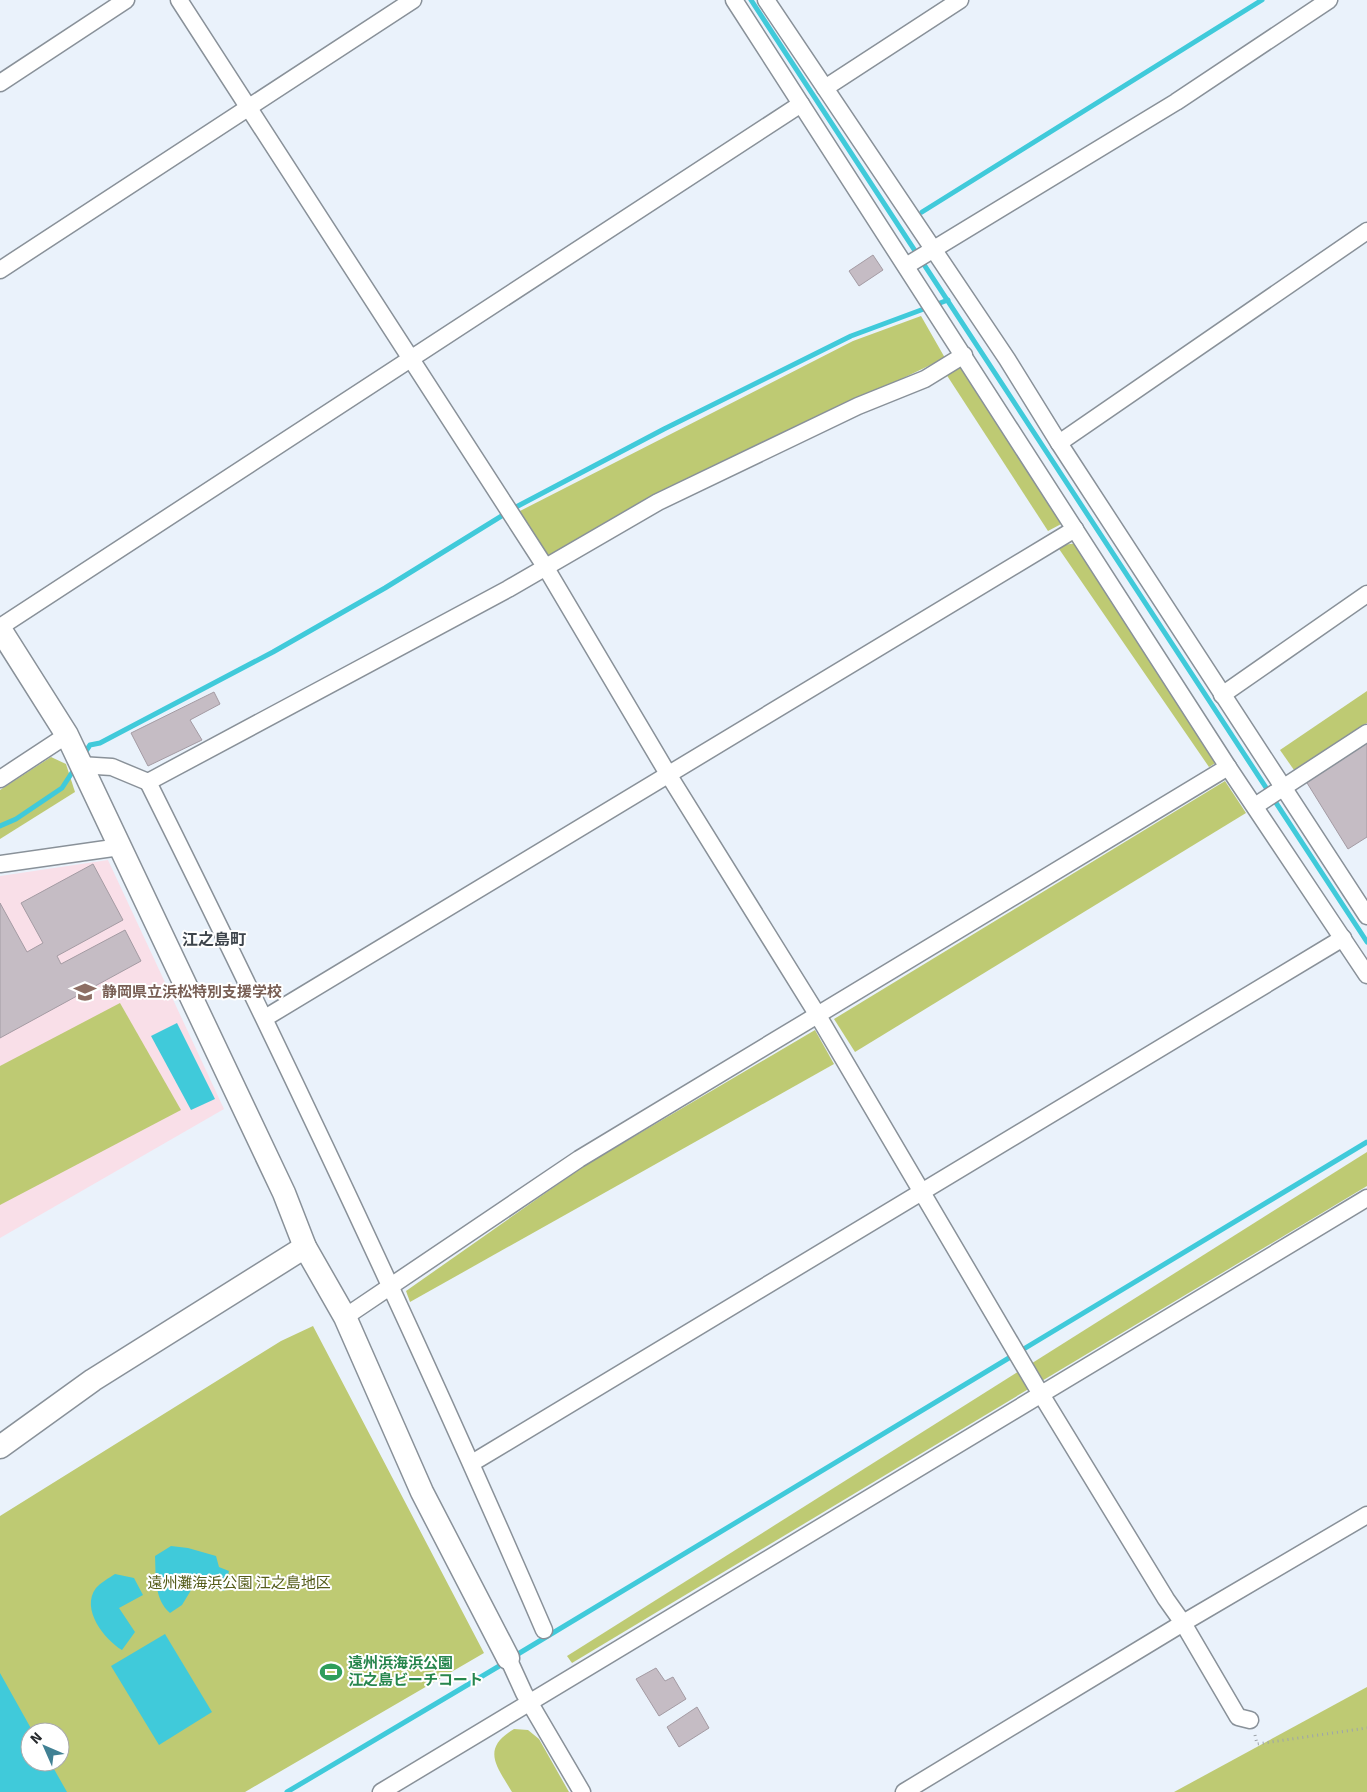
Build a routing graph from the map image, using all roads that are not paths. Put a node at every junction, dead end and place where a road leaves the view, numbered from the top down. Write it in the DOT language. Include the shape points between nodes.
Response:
graph roads {
  1 [pos="126,0"];
  2 [pos="179,0"];
  3 [pos="413,0"];
  4 [pos="734,0"];
  5 [pos="766,0"];
  6 [pos="960,0"];
  7 [pos="1329,0"];
  8 [pos="0,83"];
  9 [pos="825,88"];
  10 [pos="801,104"];
  11 [pos="249,107"];
  12 [pos="1367,231"];
  13 [pos="919,258"];
  14 [pos="0,270"];
  15 [pos="964,355"];
  16 [pos="411,358"];
  17 [pos="1058,443"];
  18 [pos="1075,529"];
  19 [pos="546,568"];
  20 [pos="1367,594"];
  21 [pos="0,628"];
  22 [pos="1222,695"];
  23 [pos="1367,733"];
  24 [pos="67,735"];
  25 [pos="80,765"];
  26 [pos="1228,767"];
  27 [pos="668,774"];
  28 [pos="0,779"];
  29 [pos="148,782"];
  30 [pos="1283,788"];
  31 [pos="1255,806"];
  32 [pos="120,847"];
  33 [pos="0,864"];
  34 [pos="1367,916"];
  35 [pos="1342,938"];
  36 [pos="1367,975"];
  37 [pos="817,1014"];
  38 [pos="265,1018"];
  39 [pos="922,1192"];
  40 [pos="1367,1198"];
  41 [pos="305,1247"];
  42 [pos="392,1287"];
  43 [pos="345,1317"];
  44 [pos="1040,1390"];
  45 [pos="0,1447"];
  46 [pos="472,1463"];
  47 [pos="1367,1515"];
  48 [pos="1183,1623"];
  49 [pos="544,1630"];
  50 [pos="508,1658"];
  51 [pos="527,1698"];
  52 [pos="1250,1720"];
  53 [pos="381,1792"];
  54 [pos="582,1792"];
  55 [pos="904,1792"];
  1 -- 8 [label="street"];
  2 -- 11 [label="street"];
  3 -- 11 [label="street"];
  4 -- 10 [label="street"];
  5 -- 9 [label="street"];
  6 -- 9 [label="street"];
  7 -- 13 [label="street" via="1176,102"];
  9 -- 13 [label="street"];
  10 -- 13 [label="street"];
  10 -- 16 [label="street"];
  11 -- 14 [label="street"];
  11 -- 16 [label="street"];
  12 -- 17 [label="street"];
  13 -- 15 [label="street"];
  13 -- 17 [label="street" via="1007,359"];
  15 -- 18 [label="street"];
  15 -- 19 [label="street" via="925,378 858,406 658,502"];
  16 -- 19 [label="street"];
  16 -- 21 [label="street"];
  17 -- 22 [label="street"];
  18 -- 26 [label="street"];
  18 -- 27 [label="street"];
  19 -- 27 [label="street"];
  19 -- 29 [label="street"];
  20 -- 22 [label="street"];
  21 -- 24 [label="street"];
  22 -- 30 [label="street"];
  23 -- 30 [label="street"];
  24 -- 25 [label="street"];
  24 -- 28 [label="street"];
  25 -- 29 [label="street" via="112,767"];
  25 -- 32 [label="street"];
  26 -- 31 [label="street"];
  26 -- 37 [label="street"];
  27 -- 37 [label="street"];
  27 -- 38 [label="street"];
  29 -- 38 [label="street"];
  30 -- 31 [label="street"];
  30 -- 34 [label="street"];
  31 -- 35 [label="street"];
  32 -- 33 [label="street"];
  32 -- 41 [label="street" via="284,1193"];
  35 -- 36 [label="street"];
  35 -- 39 [label="street"];
  37 -- 39 [label="street"];
  37 -- 42 [label="street" via="579,1159"];
  38 -- 42 [label="street"];
  39 -- 44 [label="street"];
  39 -- 46 [label="street"];
  40 -- 44 [label="street"];
  41 -- 43 [label="street"];
  41 -- 45 [label="street" via="106,1372"];
  42 -- 43 [label="street"];
  42 -- 46 [label="street"];
  43 -- 50 [label="street" via="422,1492"];
  44 -- 48 [label="street"];
  44 -- 51 [label="street"];
  46 -- 49 [label="street"];
  47 -- 48 [label="street"];
  48 -- 52 [label="street" via="1238,1717"];
  48 -- 55 [label="street"];
  50 -- 51 [label="street"];
  51 -- 53 [label="street"];
  51 -- 54 [label="street"];
}
